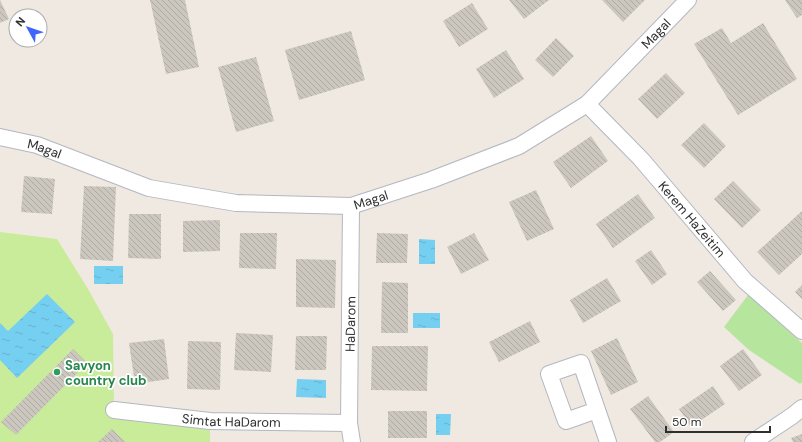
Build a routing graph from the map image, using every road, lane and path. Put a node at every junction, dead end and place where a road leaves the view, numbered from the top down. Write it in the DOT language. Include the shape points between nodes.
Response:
graph roads {
  1 [pos="688,0"];
  2 [pos="587,104"];
  3 [pos="0,137"];
  4 [pos="351,206"];
  5 [pos="802,331"];
  6 [pos="802,408"];
  7 [pos="114,410"];
  8 [pos="597,410"];
  9 [pos="349,423"];
  10 [pos="352,442"];
  11 [pos="608,442"];
  12 [pos="753,442"];
  1 -- 2 [label="street, Magal"];
  2 -- 4 [label="street, Magal" via="519,146 431,180"];
  2 -- 5 [label="street, Kerem HaZeitim" via="641,159 745,281"];
  3 -- 4 [label="street, Magal" via="38,145 149,188 236,203"];
  4 -- 9 [label="street, HaDarom"];
  6 -- 12 [label="street"];
  7 -- 9 [label="street, Simtat HaDarom" via="210,421"];
  8 -- 11 [label="street"];
  9 -- 10 [label="street, HaDarom"];
}
